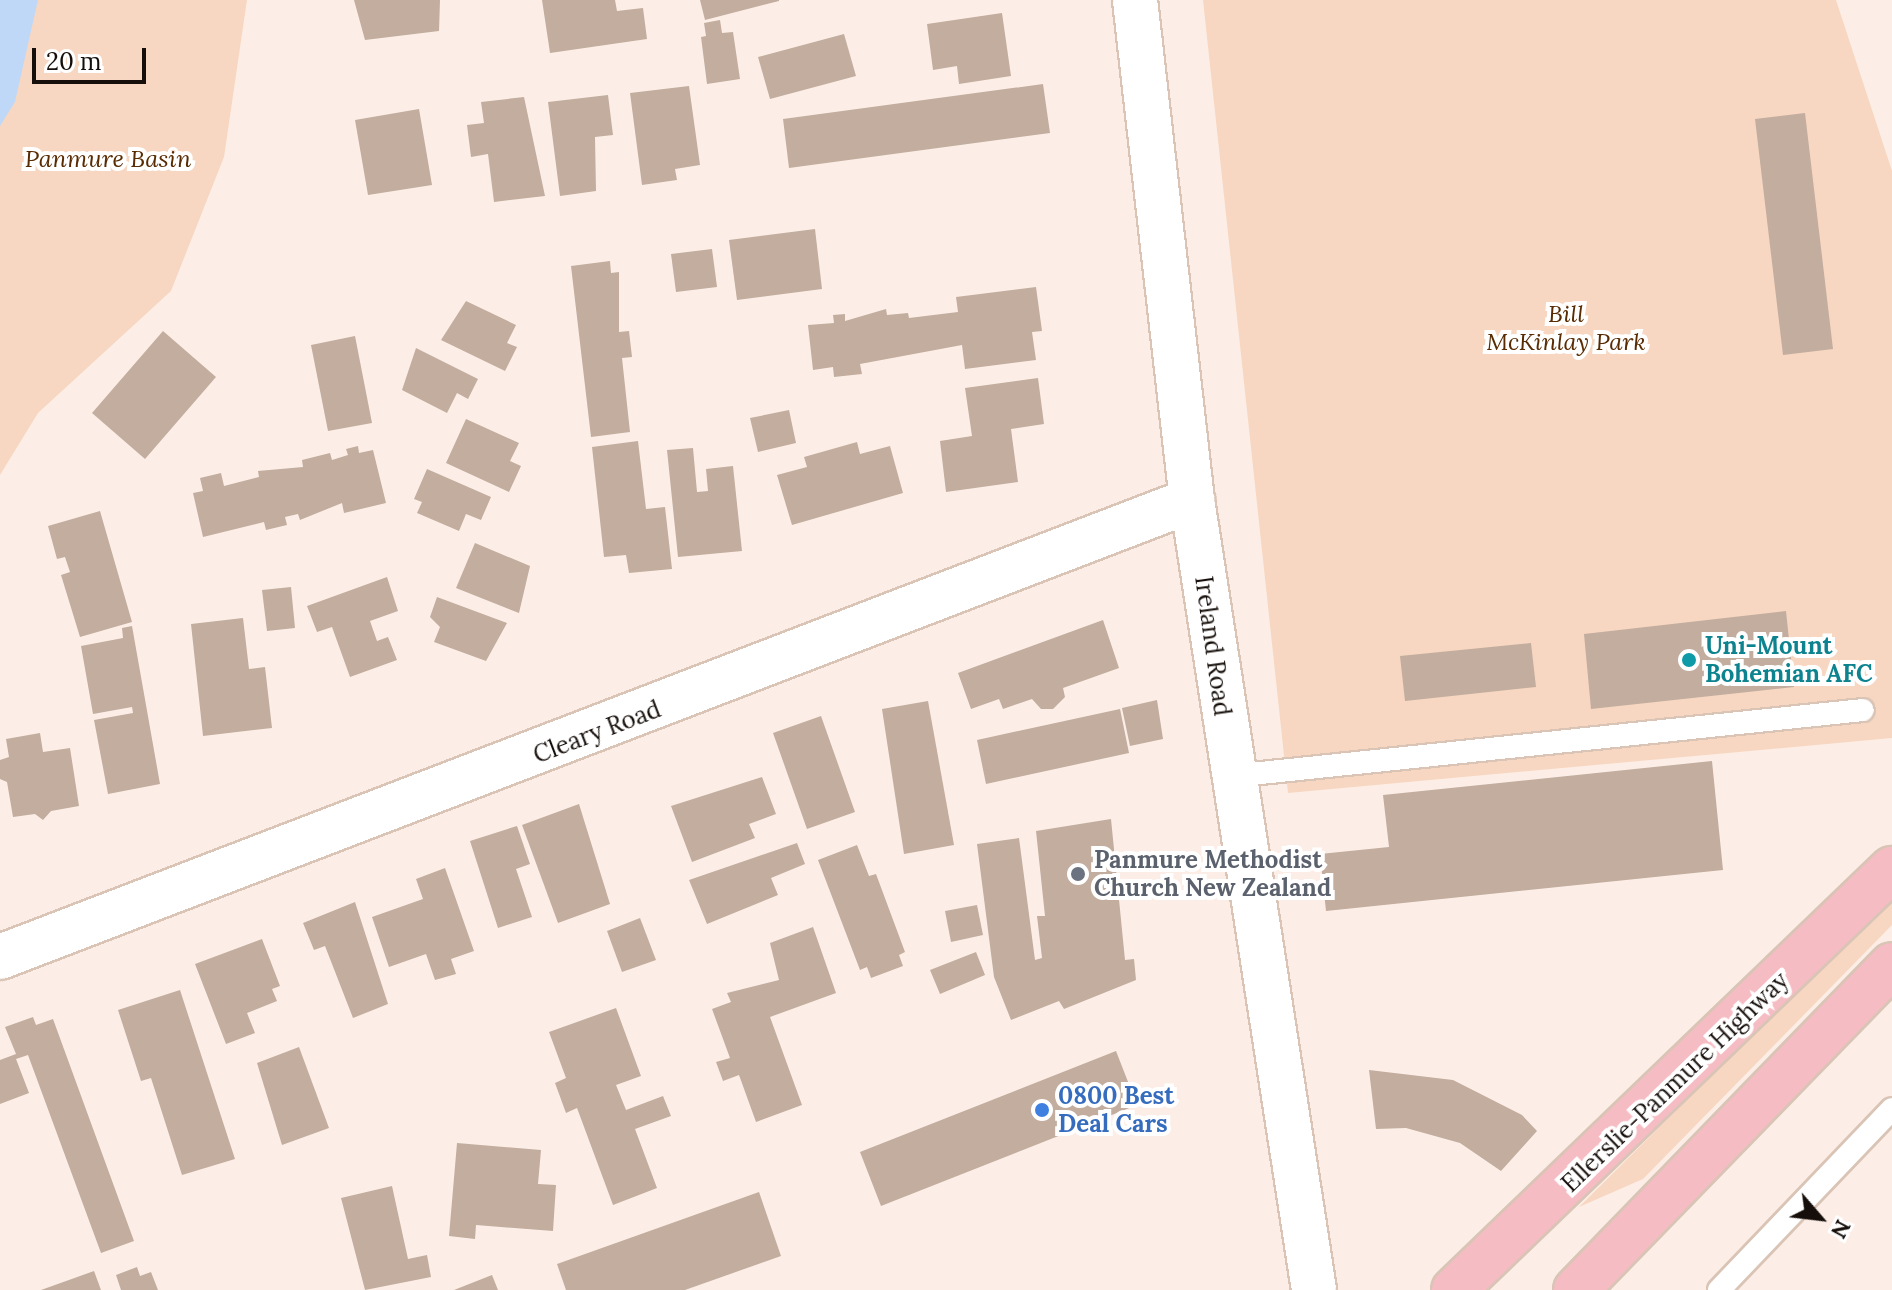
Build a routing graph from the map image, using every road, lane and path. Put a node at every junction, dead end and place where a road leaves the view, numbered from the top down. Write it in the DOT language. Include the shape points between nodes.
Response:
graph roads {
  1 [pos="1135,0"];
  2 [pos="1192,500"];
  3 [pos="1863,710"];
  4 [pos="1232,776"];
  5 [pos="1892,869"];
  6 [pos="0,957"];
  7 [pos="1892,965"];
  8 [pos="1892,1109"];
  9 [pos="1314,1290"];
  10 [pos="1454,1290"];
  11 [pos="1576,1290"];
  12 [pos="1719,1290"];
  1 -- 2 [label="street, Ireland Road"];
  2 -- 4 [label="street, Ireland Road"];
  2 -- 6 [label="street, Cleary Road"];
  3 -- 4 [label="lane"];
  4 -- 9 [label="street, Ireland Road"];
  5 -- 10 [label="main road, Ellerslie-Panmure Highway"];
  7 -- 11 [label="main road"];
  8 -- 12 [label="lane"];
}
